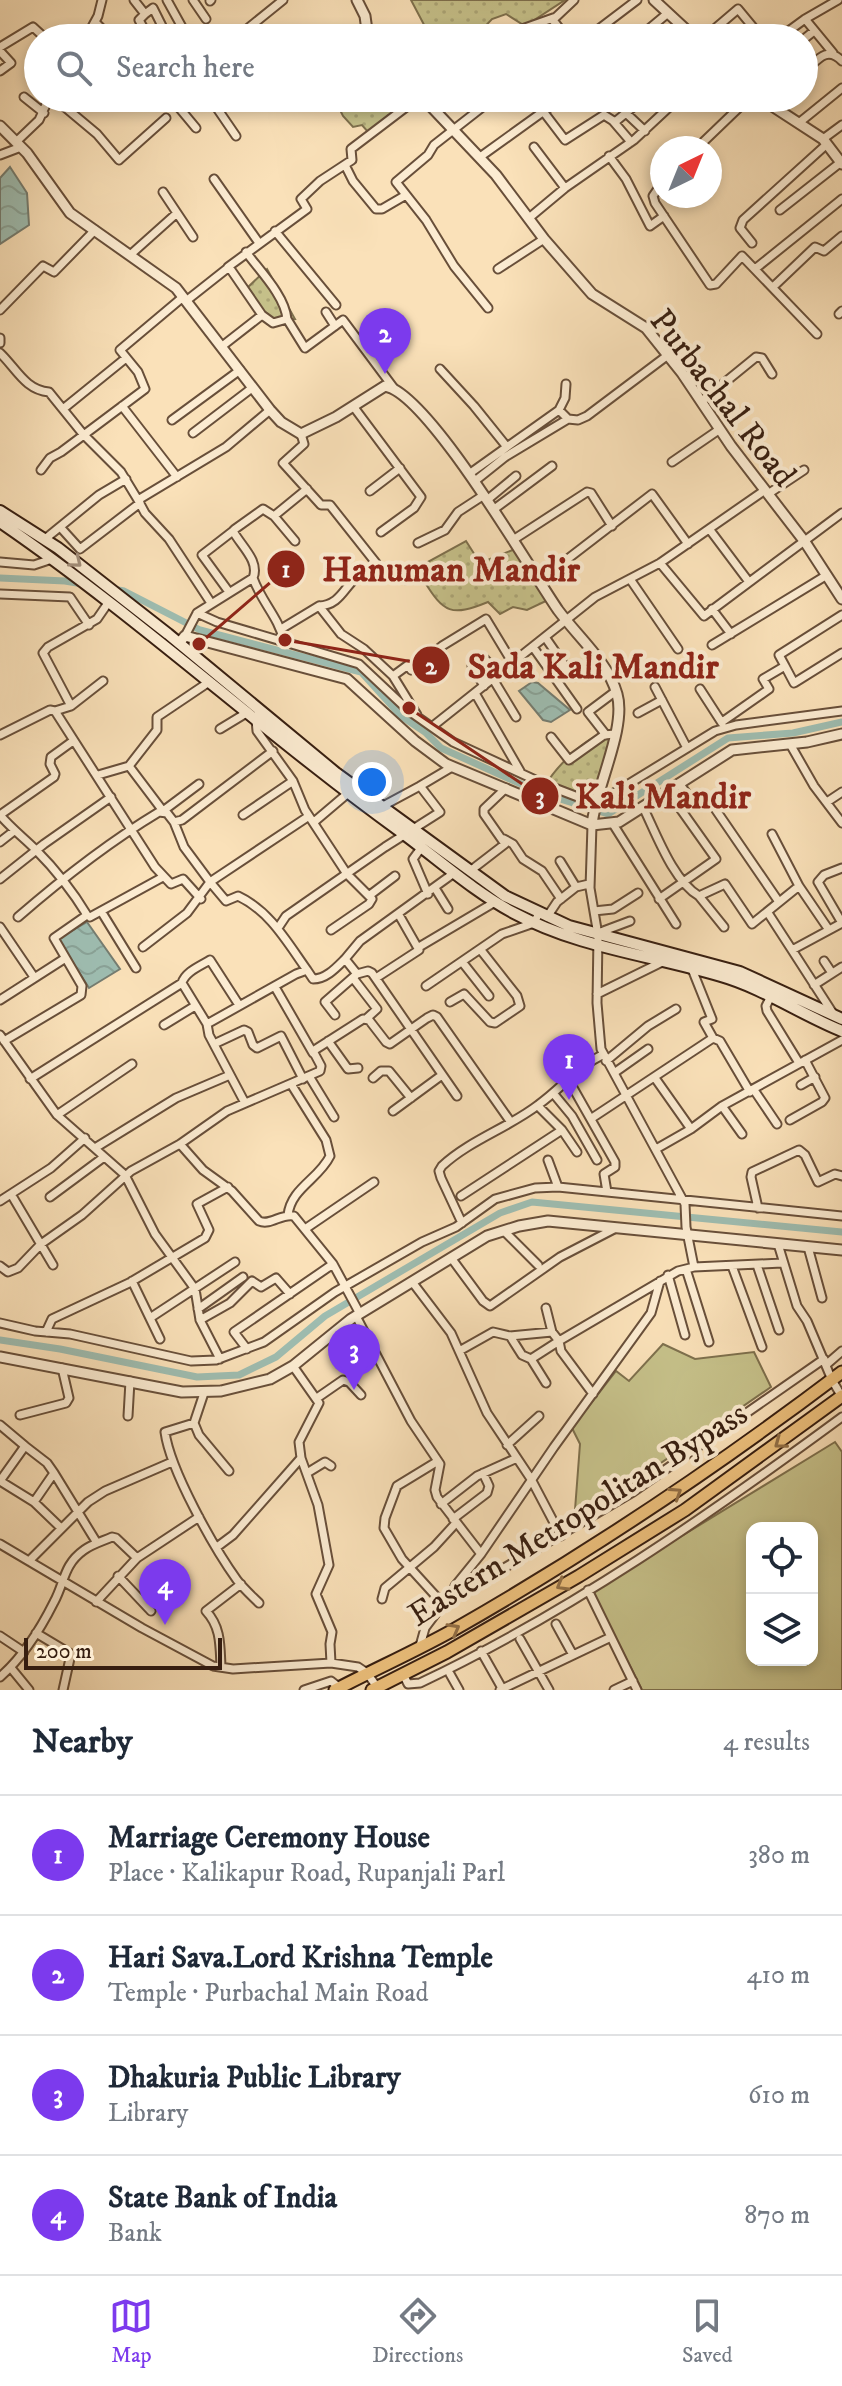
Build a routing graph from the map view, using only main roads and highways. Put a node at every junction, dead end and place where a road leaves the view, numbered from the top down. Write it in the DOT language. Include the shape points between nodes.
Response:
graph roads {
  1 [pos="0,511"];
  2 [pos="0,522"];
  3 [pos="233,695"];
  4 [pos="409,832"];
  5 [pos="540,918"];
  6 [pos="598,938"];
  7 [pos="838,1018"];
  8 [pos="841,1040"];
  9 [pos="842,1372"];
  10 [pos="842,1396"];
  11 [pos="381,1688"];
  12 [pos="337,1689"];
  1 -- 3 [label="main road, one-way" via="183,638"];
  2 -- 3 [label="main road"];
  3 -- 4 [label="main road"];
  3 -- 4 [label="main road" via="347,794"];
  4 -- 5 [label="main road"];
  4 -- 5 [label="main road" via="421,848 495,902"];
  5 -- 6 [label="main road"];
  6 -- 7 [label="main road" via="740,972"];
  6 -- 8 [label="main road" via="662,962 734,980"];
  12 -- 9 [label="main road, Eastern Metropolitan Bypass, one-way" via="453,1630 685,1487"];
  10 -- 11 [label="main road, Eastern Metropolitan Bypass, one-way" via="685,1510"];
}
